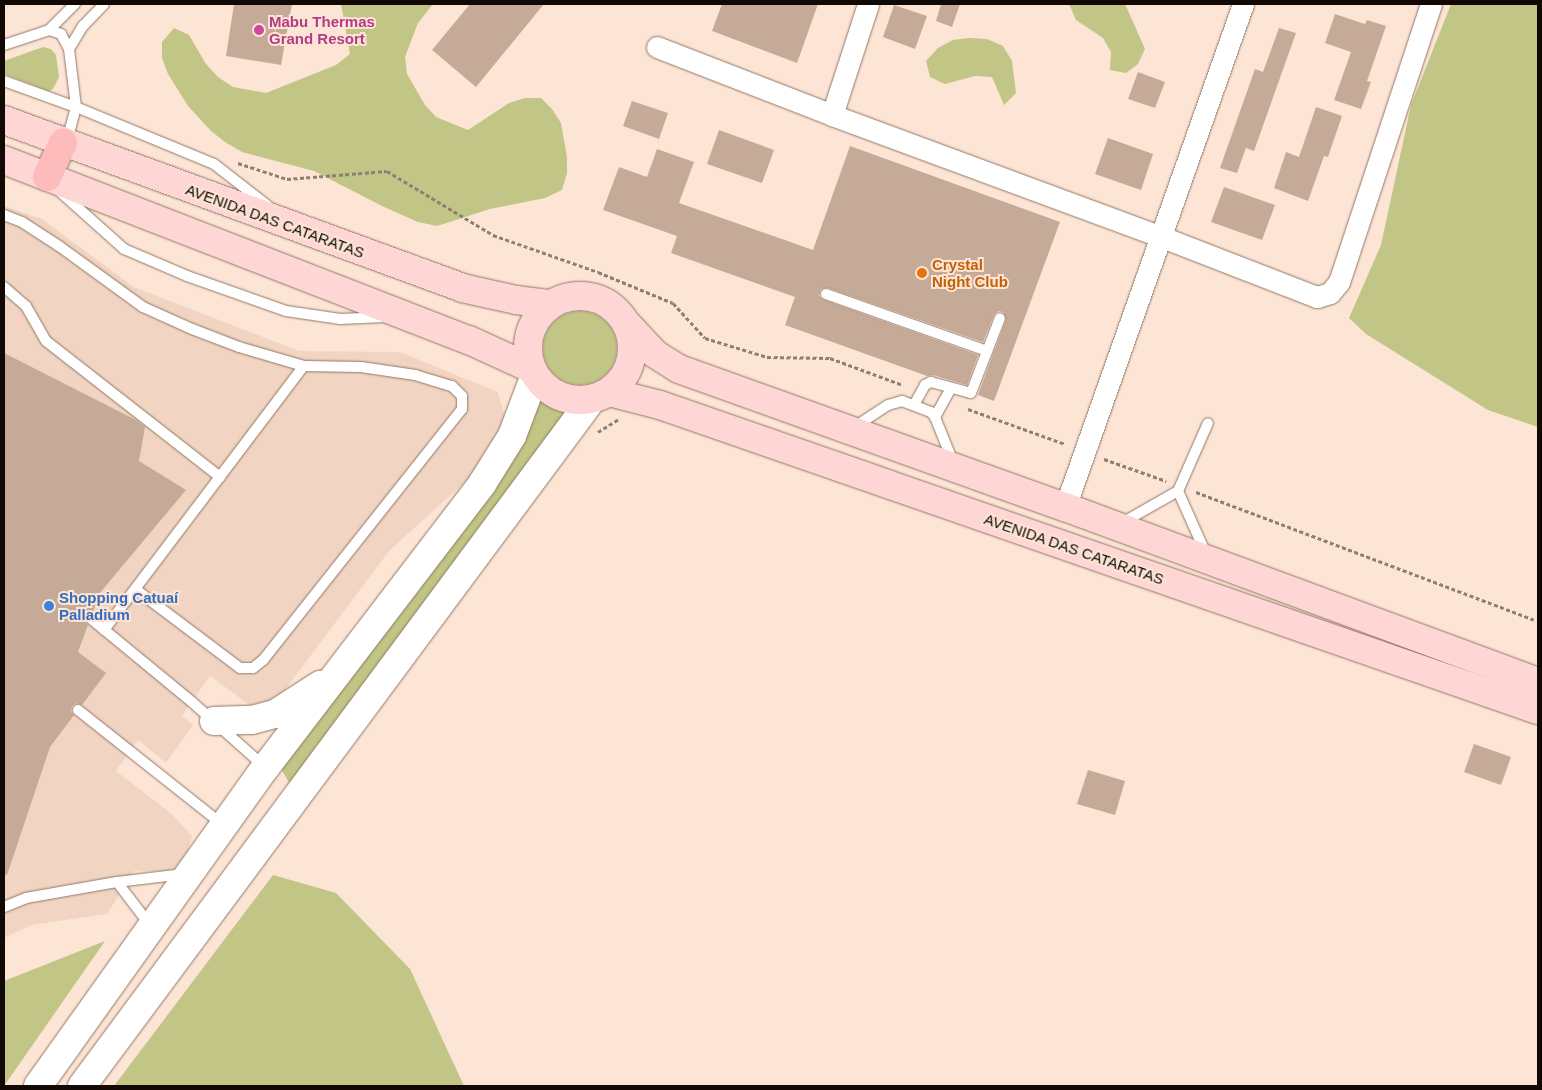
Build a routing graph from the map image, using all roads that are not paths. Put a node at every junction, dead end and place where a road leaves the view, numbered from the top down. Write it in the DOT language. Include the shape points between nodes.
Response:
graph roads {
  1 [pos="75,4"];
  2 [pos="104,4"];
  3 [pos="868,4"];
  4 [pos="1431,4"];
  5 [pos="1239,5"];
  6 [pos="50,30"];
  7 [pos="4,45"];
  8 [pos="657,46"];
  9 [pos="69,49"];
  10 [pos="4,81"];
  11 [pos="76,107"];
  12 [pos="832,115"];
  13 [pos="4,120"];
  14 [pos="63,142"];
  15 [pos="4,160"];
  16 [pos="47,177"];
  17 [pos="4,215"];
  18 [pos="298,230"];
  19 [pos="1162,237"];
  20 [pos="4,287"];
  21 [pos="826,294"];
  22 [pos="550,304"];
  23 [pos="404,316"];
  24 [pos="1000,318"];
  25 [pos="629,326"];
  26 [pos="987,351"];
  27 [pos="304,366"];
  28 [pos="534,372"];
  29 [pos="951,388"];
  30 [pos="600,396"];
  31 [pos="914,406"];
  32 [pos="935,417"];
  33 [pos="1208,423"];
  34 [pos="850,430"];
  35 [pos="955,468"];
  36 [pos="220,477"];
  37 [pos="1179,489"];
  38 [pos="1065,507"];
  39 [pos="1116,526"];
  40 [pos="1209,561"];
  41 [pos="135,590"];
  42 [pos="90,618"];
  43 [pos="104,630"];
  44 [pos="338,673"];
  45 [pos="1538,682"];
  46 [pos="78,710"];
  47 [pos="1538,710"];
  48 [pos="214,721"];
  49 [pos="265,768"];
  50 [pos="224,826"];
  51 [pos="190,874"];
  52 [pos="117,882"];
  53 [pos="219,901"];
  54 [pos="4,907"];
  55 [pos="152,927"];
  56 [pos="38,1086"];
  57 [pos="82,1086"];
  1 -- 6 [label="lane"];
  2 -- 9 [label="lane" via="83,26"];
  3 -- 12 [label="street"];
  4 -- 19 [label="street" via="1339,282 1330,292 1317,297"];
  5 -- 19 [label="street"];
  6 -- 7 [label="lane"];
  6 -- 9 [label="lane" via="61,34"];
  8 -- 12 [label="street"];
  9 -- 11 [label="lane"];
  10 -- 11 [label="lane"];
  11 -- 14 [label="lane" via="69,134"];
  11 -- 18 [label="lane" via="214,164"];
  12 -- 19 [label="street"];
  13 -- 14 [label="main road, AVENIDA DAS CATARATAS"];
  14 -- 16 [label="highway"];
  14 -- 18 [label="main road, AVENIDA DAS CATARATAS"];
  15 -- 16 [label="main road"];
  16 -- 23 [label="main road"];
  16 -- 23 [label="lane" via="62,195 124,249 187,276 286,311 340,319"];
  17 -- 27 [label="lane" via="22,222 59,246 143,307 239,347"];
  18 -- 22 [label="main road, AVENIDA DAS CATARATAS" via="462,288"];
  19 -- 38 [label="street"];
  20 -- 36 [label="lane" via="26,306 46,341"];
  21 -- 26 [label="lane"];
  22 -- 25 [label="main road" via="575,295 589,296 612,306"];
  22 -- 28 [label="main road" via="533,324 529,336"];
  23 -- 28 [label="main road"];
  24 -- 26 [label="lane"];
  25 -- 30 [label="main road" via="633,352 630,365"];
  25 -- 34 [label="main road" via="655,354 679,369"];
  26 -- 29 [label="lane" via="971,393"];
  27 -- 36 [label="lane"];
  27 -- 41 [label="lane" via="361,367 416,375 452,386 462,396 462,409 254,668 240,668"];
  28 -- 30 [label="main road" via="543,385 566,398"];
  28 -- 44 [label="street" via="512,436 482,484"];
  29 -- 31 [label="lane" via="931,382 925,385"];
  29 -- 32 [label="lane"];
  30 -- 47 [label="main road, AVENIDA DAS CATARATAS" via="660,404"];
  30 -- 53 [label="street"];
  31 -- 32 [label="lane" via="931,412"];
  31 -- 34 [label="lane" via="902,401 888,405"];
  32 -- 35 [label="lane"];
  33 -- 37 [label="lane"];
  34 -- 35 [label="main road"];
  35 -- 38 [label="main road"];
  36 -- 41 [label="lane"];
  37 -- 39 [label="lane"];
  37 -- 40 [label="lane"];
  38 -- 39 [label="main road"];
  39 -- 40 [label="main road"];
  40 -- 45 [label="main road"];
  41 -- 43 [label="lane"];
  42 -- 43 [label="lane"];
  43 -- 48 [label="lane"];
  44 -- 48 [label="street" via="275,714 252,720"];
  44 -- 49 [label="street"];
  46 -- 50 [label="lane"];
  48 -- 49 [label="lane"];
  49 -- 50 [label="street"];
  49 -- 53 [label="street" via="280,790 281,802"];
  50 -- 51 [label="street"];
  51 -- 52 [label="lane"];
  51 -- 55 [label="street"];
  52 -- 54 [label="lane" via="26,898"];
  52 -- 55 [label="lane"];
  53 -- 57 [label="street"];
  55 -- 56 [label="street"];
}
